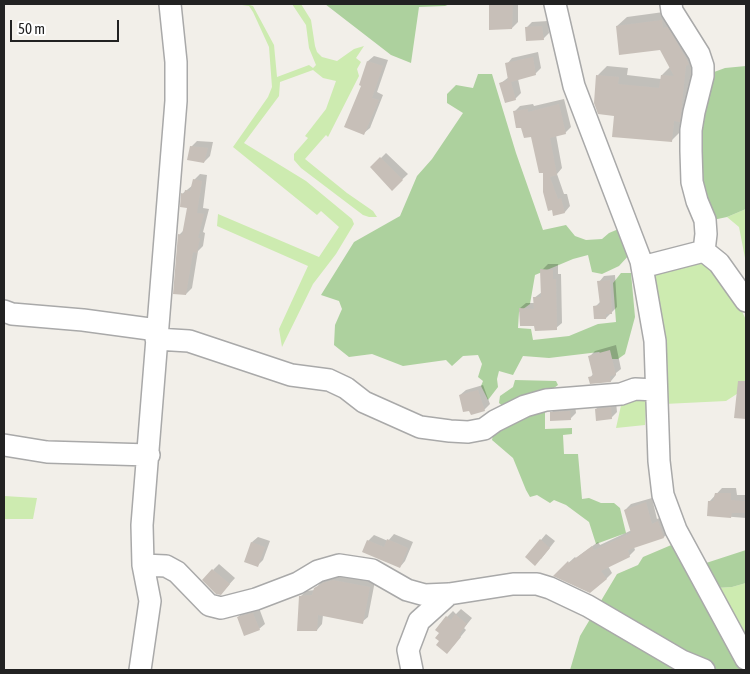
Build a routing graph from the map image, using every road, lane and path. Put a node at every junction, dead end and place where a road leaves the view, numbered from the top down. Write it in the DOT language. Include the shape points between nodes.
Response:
graph roads {
  1 [pos="170,4"];
  2 [pos="555,4"];
  3 [pos="671,4"];
  4 [pos="704,251"];
  5 [pos="642,267"];
  6 [pos="746,302"];
  7 [pos="4,311"];
  8 [pos="156,334"];
  9 [pos="656,390"];
  10 [pos="4,445"];
  11 [pos="149,455"];
  12 [pos="142,564"];
  13 [pos="448,594"];
  14 [pos="746,659"];
  15 [pos="746,665"];
  16 [pos="140,670"];
  17 [pos="412,670"];
  18 [pos="704,670"];
  19 [pos="733,670"];
  1 -- 8 [label="street" via="176,101"];
  2 -- 5 [label="street" via="574,86"];
  3 -- 4 [label="street" via="703,66 691,130 691,151 692,182 706,234"];
  4 -- 5 [label="street"];
  4 -- 6 [label="street" via="718,262"];
  5 -- 9 [label="street" via="655,341"];
  7 -- 8 [label="street" via="83,320"];
  8 -- 9 [label="street" via="189,341 290,375 330,380 364,402 420,427 450,431 484,429 525,406 546,400 621,394 635,389"];
  8 -- 11 [label="street"];
  9 -- 14 [label="street" via="660,479 669,513"];
  10 -- 11 [label="street" via="47,452"];
  11 -- 12 [label="street"];
  12 -- 13 [label="street" via="166,566 177,572 209,605 221,608 256,599 298,583 318,571 340,565 372,570 407,590 425,595"];
  12 -- 16 [label="street" via="150,601"];
  13 -- 17 [label="street" via="419,621 408,650"];
  13 -- 18 [label="street" via="513,584 537,584 588,606 682,661"];
  15 -- 19 [label="street"];
}
